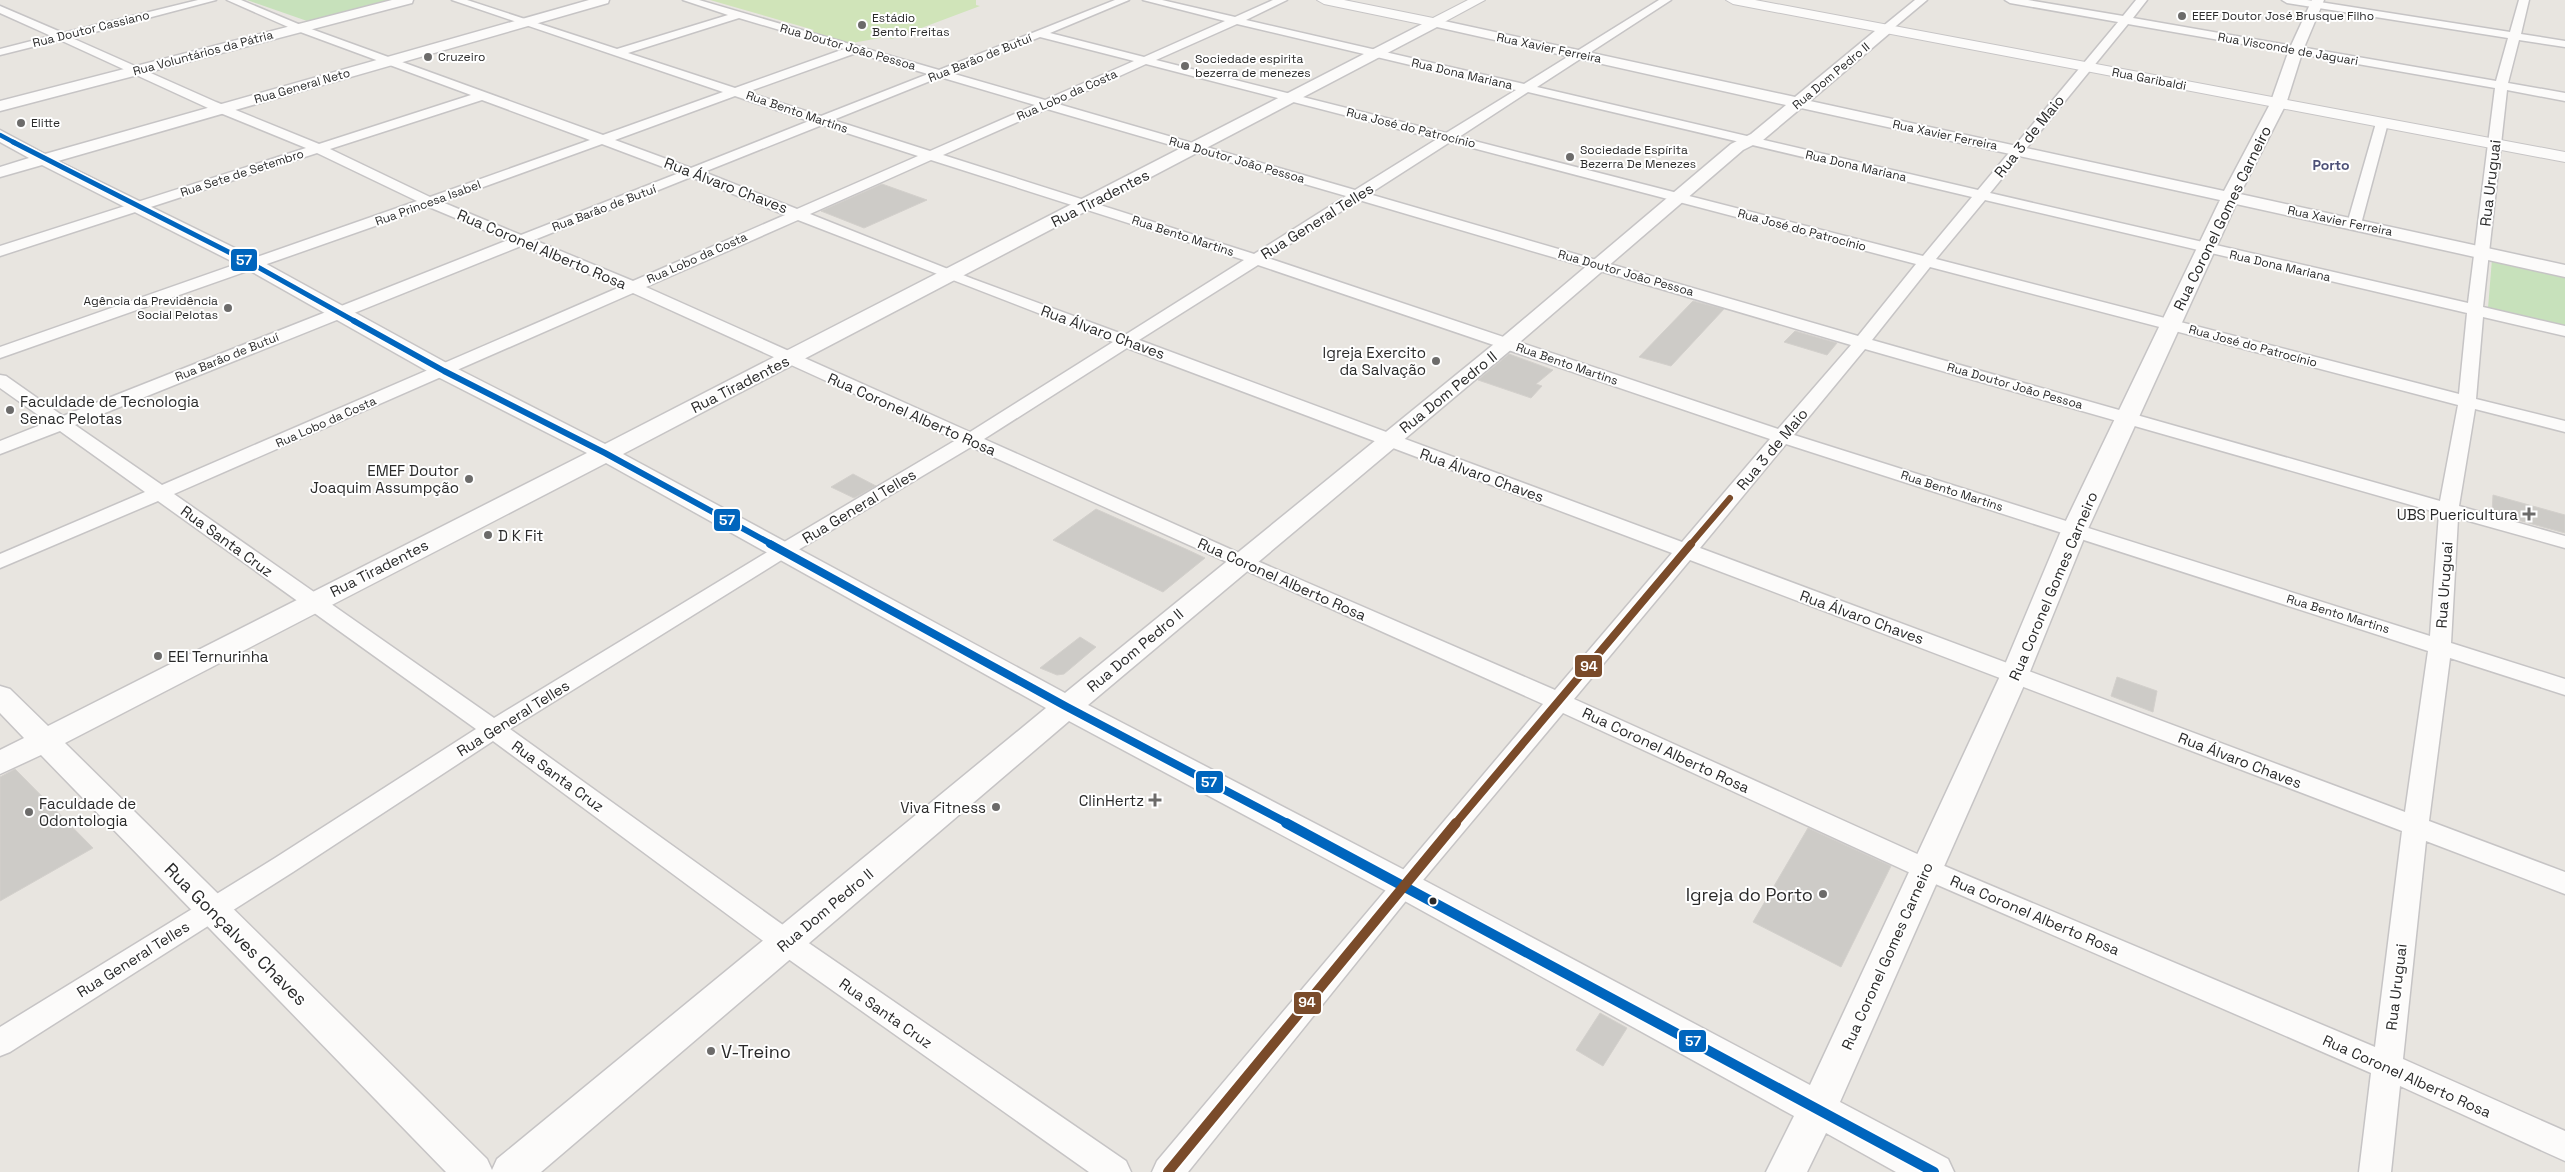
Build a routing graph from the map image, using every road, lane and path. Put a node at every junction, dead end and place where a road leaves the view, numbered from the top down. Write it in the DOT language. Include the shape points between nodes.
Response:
graph roads {
  1 [pos="211,0"];
  2 [pos="232,0"];
  3 [pos="407,0"];
  4 [pos="457,0"];
  5 [pos="603,0"];
  6 [pos="688,0"];
  7 [pos="1124,0"];
  8 [pos="1148,0"];
  9 [pos="1282,0"];
  10 [pos="1324,0"];
  11 [pos="1478,0"];
  12 [pos="1666,0"];
  13 [pos="1734,0"];
  14 [pos="2010,0"];
  15 [pos="2142,0"];
  16 [pos="2288,0"];
  17 [pos="2524,0"];
  18 [pos="1914,2"];
  19 [pos="2317,2"];
  20 [pos="0,9"];
  21 [pos="739,14"];
  22 [pos="1236,20"];
  23 [pos="2126,20"];
  24 [pos="524,22"];
  25 [pos="1435,24"];
  26 [pos="299,28"];
  27 [pos="1040,34"];
  28 [pos="1875,34"];
  29 [pos="2515,36"];
  30 [pos="60,37"];
  31 [pos="2565,44"];
  32 [pos="855,49"];
  33 [pos="2296,50"];
  34 [pos="0,52"];
  35 [pos="616,54"];
  36 [pos="1377,54"];
  37 [pos="1580,55"];
  38 [pos="391,60"];
  39 [pos="1146,60"];
  40 [pos="2086,67"];
  41 [pos="136,70"];
  42 [pos="940,74"];
  43 [pos="2501,86"];
  44 [pos="1525,89"];
  45 [pos="737,91"];
  46 [pos="484,95"];
  47 [pos="2565,97"];
  48 [pos="1294,98"];
  49 [pos="1792,102"];
  50 [pos="1047,103"];
  51 [pos="2278,104"];
  52 [pos="0,106"];
  53 [pos="222,109"];
  54 [pos="822,121"];
  55 [pos="2382,123"];
  56 [pos="0,134"];
  57 [pos="1449,138"];
  58 [pos="604,139"];
  59 [pos="1742,142"];
  60 [pos="2495,144"];
  61 [pos="318,148"];
  62 [pos="1198,148"];
  63 [pos="2018,151"];
  64 [pos="932,156"];
  65 [pos="2565,157"];
  66 [pos="44,160"];
  67 [pos="0,172"];
  68 [pos="693,173"];
  69 [pos="1981,194"];
  70 [pos="1358,195"];
  71 [pos="1679,197"];
  72 [pos="2230,197"];
  73 [pos="430,202"];
  74 [pos="1086,205"];
  75 [pos="138,207"];
  76 [pos="799,214"];
  77 [pos="2354,224"];
  78 [pos="520,240"];
  79 [pos="2207,249"];
  80 [pos="0,251"];
  81 [pos="2482,252"];
  82 [pos="1255,260"];
  83 [pos="1925,263"];
  84 [pos="254,265"];
  85 [pos="1599,266"];
  86 [pos="2565,271"];
  87 [pos="951,275"];
  88 [pos="633,286"];
  89 [pos="2475,310"];
  90 [pos="339,313"];
  91 [pos="2171,325"];
  92 [pos="2565,331"];
  93 [pos="1127,340"];
  94 [pos="1863,341"];
  95 [pos="1506,344"];
  96 [pos="0,353"];
  97 [pos="790,359"];
  98 [pos="444,371"];
  99 [pos="0,380"];
  100 [pos="2467,402"];
  101 [pos="2128,420"];
  102 [pos="63,422"];
  103 [pos="2565,427"];
  104 [pos="1783,437"];
  105 [pos="970,440"];
  106 [pos="1388,440"];
  107 [pos="0,448"];
  108 [pos="605,453"];
  109 [pos="162,494"];
  110 [pos="2449,508"];
  111 [pos="2074,531"];
  112 [pos="2565,542"];
  113 [pos="1685,551"];
  114 [pos="781,552"];
  115 [pos="0,562"];
  116 [pos="1241,562"];
  117 [pos="312,603"];
  118 [pos="2440,646"];
  119 [pos="2015,674"];
  120 [pos="2565,687"];
  121 [pos="0,696"];
  122 [pos="1558,701"];
  123 [pos="1067,707"];
  124 [pos="494,729"];
  125 [pos="44,740"];
  126 [pos="0,763"];
  127 [pos="2415,828"];
  128 [pos="1926,869"];
  129 [pos="2565,883"];
  130 [pos="1404,885"];
  131 [pos="211,910"];
  132 [pos="787,943"];
  133 [pos="0,1042"];
  134 [pos="2387,1066"];
  135 [pos="1818,1109"];
  136 [pos="2565,1146"];
  137 [pos="473,1172"];
  138 [pos="511,1172"];
  139 [pos="1115,1172"];
  140 [pos="1168,1172"];
  141 [pos="1786,1172"];
  142 [pos="1934,1172"];
  143 [pos="2375,1172"];
  1 -- 30 [label="street, Rua Doutor Cassiano"];
  2 -- 26 [label="street, Rua Álvaro Chaves"];
  3 -- 26 [label="street, Rua Voluntários da Pátria"];
  4 -- 24 [label="street, Rua Bento Martins"];
  5 -- 24 [label="street, Rua General Neto"];
  6 -- 21 [label="street, Rua Doutor João Pessoa"];
  7 -- 27 [label="street, Rua Barão de Butuí"];
  8 -- 22 [label="street, Rua Dona Mariana"];
  9 -- 22 [label="street, Rua Lobo da Costa"];
  10 -- 25 [label="main road, Rua Xavier Ferreira"];
  11 -- 25 [label="main road, Rua Tiradentes"];
  12 -- 37 [label="street, Rua General Telles"];
  13 -- 28 [label="main road, Rua Garibaldi"];
  14 -- 23 [label="street, Rua Visconde de Jaguari"];
  15 -- 23 [label="street, Rua 3 de Maio"];
  16 -- 19 [label="street"];
  17 -- 29 [label="street, Rua Uruguai"];
  18 -- 28 [label="street, Rua Dom Pedro II"];
  19 -- 29 [label="street"];
  19 -- 33 [label="street, Rua Coronel Gomes Carneiro"];
  20 -- 30 [label="street, Rua Coronel Alberto Rosa"];
  21 -- 32 [label="street, Rua Doutor João Pessoa"];
  21 -- 35 [label="street"];
  22 -- 36 [label="street, Rua Dona Mariana"];
  22 -- 39 [label="street, Rua Lobo da Costa"];
  23 -- 33 [label="street, Rua Visconde de Jaguari"];
  23 -- 40 [label="street, Rua 3 de Maio"];
  24 -- 35 [label="street, Rua Bento Martins"];
  24 -- 38 [label="street, Rua General Neto"];
  25 -- 36 [label="street, Rua Tiradentes"];
  25 -- 37 [label="street, Rua Xavier Ferreira"];
  26 -- 38 [label="street, Rua Álvaro Chaves"];
  26 -- 41 [label="street, Rua Voluntários da Pátria"];
  27 -- 39 [label="street, Rua José do Patrocínio"];
  27 -- 42 [label="street, Rua Barão de Butuí"];
  28 -- 40 [label="main road, Rua Garibaldi"];
  28 -- 49 [label="street, Rua Dom Pedro II"];
  29 -- 31 [label="street"];
  29 -- 43 [label="street, Rua Uruguai"];
  30 -- 34 [label="street, Rua Doutor Cassiano"];
  30 -- 41 [label="street, Rua Coronel Alberto Rosa"];
  32 -- 42 [label="street, Rua Doutor João Pessoa"];
  32 -- 45 [label="street, Rua Princesa Isabel"];
  33 -- 43 [label="street, Rua Visconde de Jaguari"];
  33 -- 51 [label="street, Rua Coronel Gomes Carneiro"];
  35 -- 45 [label="street, Rua Bento Martins"];
  36 -- 44 [label="street, Rua Dona Mariana"];
  36 -- 48 [label="street, Rua Tiradentes"];
  37 -- 44 [label="street, Rua General Telles"];
  37 -- 49 [label="street, Rua Xavier Ferreira"];
  38 -- 46 [label="street, Rua Álvaro Chaves"];
  38 -- 53 [label="street, Rua General Neto"];
  39 -- 48 [label="street, Rua José do Patrocínio"];
  39 -- 50 [label="street, Rua Lobo da Costa"];
  40 -- 51 [label="main road, Rua Garibaldi"];
  40 -- 63 [label="street, Rua 3 de Maio"];
  41 -- 52 [label="street, Rua Voluntários da Pátria"];
  41 -- 53 [label="street, Rua Coronel Alberto Rosa"];
  42 -- 50 [label="street, Rua Doutor João Pessoa"];
  42 -- 54 [label="street, Rua Barão de Butuí"];
  43 -- 47 [label="street, Rua Visconde de Jaguari"];
  43 -- 60 [label="street, Rua Uruguai"];
  44 -- 57 [label="street, Rua General Telles"];
  44 -- 59 [label="street, Rua Dona Mariana"];
  45 -- 54 [label="street, Rua Bento Martins"];
  45 -- 58 [label="street, Rua Princesa Isabel"];
  46 -- 58 [label="street, Rua Álvaro Chaves"];
  46 -- 61 [label="street, Rua Sete de Setembro"];
  48 -- 57 [label="street, Rua José do Patrocínio"];
  48 -- 62 [label="street, Rua Tiradentes"];
  49 -- 59 [label="street, Rua Dom Pedro II"];
  49 -- 63 [label="street, Rua Xavier Ferreira"];
  50 -- 62 [label="street, Rua Doutor João Pessoa"];
  50 -- 64 [label="street, Rua Lobo da Costa"];
  51 -- 55 [label="main road, Rua Garibaldi"];
  51 -- 72 [label="street, Rua Coronel Gomes Carneiro"];
  53 -- 61 [label="street, Rua Coronel Alberto Rosa"];
  53 -- 66 [label="street, Rua General Neto"];
  54 -- 64 [label="street, Rua Bento Martins"];
  54 -- 68 [label="street, Rua Barão de Butuí"];
  55 -- 60 [label="main road, Rua Garibaldi"];
  55 -- 77 [label="street"];
  56 -- 66 [label="street"];
  57 -- 70 [label="street, Rua General Telles"];
  57 -- 71 [label="street, Rua José do Patrocínio"];
  58 -- 68 [label="street, Rua Álvaro Chaves"];
  58 -- 73 [label="street, Rua Princesa Isabel"];
  59 -- 69 [label="street, Rua Dona Mariana"];
  59 -- 71 [label="street, Rua Dom Pedro II"];
  60 -- 65 [label="main road, Rua Garibaldi"];
  60 -- 81 [label="street, Rua Uruguai"];
  61 -- 73 [label="street, Rua Coronel Alberto Rosa"];
  61 -- 75 [label="street, Rua Sete de Setembro"];
  62 -- 70 [label="street, Rua Doutor João Pessoa"];
  62 -- 74 [label="street, Rua Tiradentes"];
  63 -- 69 [label="street, Rua 3 de Maio"];
  63 -- 72 [label="street, Rua Xavier Ferreira"];
  64 -- 74 [label="street, Rua Bento Martins"];
  64 -- 76 [label="street, Rua Lobo da Costa"];
  66 -- 67 [label="street, Rua General Neto"];
  66 -- 75 [label="street"];
  68 -- 76 [label="street, Rua Álvaro Chaves"];
  68 -- 78 [label="street, Rua Barão de Butuí"];
  69 -- 79 [label="street, Rua Dona Mariana"];
  69 -- 83 [label="street, Rua 3 de Maio"];
  70 -- 82 [label="street, Rua General Telles"];
  70 -- 85 [label="street, Rua Doutor João Pessoa"];
  71 -- 83 [label="street, Rua José do Patrocínio"];
  71 -- 85 [label="street, Rua Dom Pedro II"];
  72 -- 77 [label="street, Rua Xavier Ferreira"];
  72 -- 79 [label="street, Rua Coronel Gomes Carneiro"];
  73 -- 78 [label="street, Rua Coronel Alberto Rosa"];
  73 -- 84 [label="street, Rua Princesa Isabel"];
  74 -- 82 [label="street, Rua Bento Martins"];
  74 -- 87 [label="street, Rua Tiradentes"];
  75 -- 80 [label="street, Rua Sete de Setembro"];
  75 -- 84 [label="street"];
  76 -- 87 [label="street, Rua Álvaro Chaves"];
  76 -- 88 [label="street, Rua Lobo da Costa"];
  77 -- 81 [label="street, Rua Xavier Ferreira"];
  78 -- 88 [label="street, Rua Coronel Alberto Rosa"];
  78 -- 90 [label="street, Rua Barão de Butuí"];
  79 -- 89 [label="street, Rua Dona Mariana"];
  79 -- 91 [label="street, Rua Coronel Gomes Carneiro"];
  81 -- 86 [label="street, Rua Xavier Ferreira"];
  81 -- 89 [label="street, Rua Uruguai"];
  82 -- 93 [label="street, Rua General Telles"];
  82 -- 95 [label="street, Rua Bento Martins"];
  83 -- 91 [label="street, Rua José do Patrocínio"];
  83 -- 94 [label="street, Rua 3 de Maio"];
  84 -- 90 [label="street"];
  84 -- 96 [label="street, Rua Princesa Isabel"];
  85 -- 94 [label="street, Rua Doutor João Pessoa"];
  85 -- 95 [label="street, Rua Dom Pedro II"];
  87 -- 93 [label="street, Rua Álvaro Chaves"];
  87 -- 97 [label="street, Rua Tiradentes"];
  88 -- 97 [label="street, Rua Coronel Alberto Rosa"];
  88 -- 98 [label="street, Rua Lobo da Costa"];
  89 -- 92 [label="street, Rua Dona Mariana"];
  89 -- 100 [label="street, Rua Uruguai"];
  90 -- 98 [label="street"];
  90 -- 102 [label="street, Rua Barão de Butuí"];
  91 -- 100 [label="street, Rua José do Patrocínio"];
  91 -- 101 [label="street, Rua Coronel Gomes Carneiro"];
  93 -- 105 [label="street, Rua General Telles"];
  93 -- 106 [label="street, Rua Álvaro Chaves"];
  94 -- 101 [label="street, Rua Doutor João Pessoa"];
  94 -- 104 [label="street, Rua 3 de Maio"];
  95 -- 104 [label="street, Rua Bento Martins"];
  95 -- 106 [label="street, Rua Dom Pedro II"];
  97 -- 105 [label="street, Rua Coronel Alberto Rosa"];
  97 -- 108 [label="street, Rua Tiradentes"];
  98 -- 108 [label="street"];
  98 -- 109 [label="street, Rua Lobo da Costa"];
  99 -- 102 [label="street, Rua Santa Cruz"];
  100 -- 103 [label="street, Rua José do Patrocínio"];
  100 -- 110 [label="street, Rua Uruguai"];
  101 -- 110 [label="street, Rua Doutor João Pessoa"];
  101 -- 111 [label="street, Rua Coronel Gomes Carneiro"];
  102 -- 107 [label="street, Rua Barão de Butuí"];
  102 -- 109 [label="street, Rua Santa Cruz"];
  104 -- 111 [label="street, Rua Bento Martins"];
  104 -- 113 [label="street, Rua 3 de Maio"];
  105 -- 114 [label="street, Rua General Telles"];
  105 -- 116 [label="street, Rua Coronel Alberto Rosa"];
  106 -- 113 [label="street, Rua Álvaro Chaves"];
  106 -- 116 [label="street, Rua Dom Pedro II"];
  108 -- 114 [label="street"];
  108 -- 117 [label="street, Rua Tiradentes"];
  109 -- 115 [label="street, Rua Lobo da Costa"];
  109 -- 117 [label="street, Rua Santa Cruz"];
  110 -- 112 [label="street, Rua Doutor João Pessoa"];
  110 -- 118 [label="street, Rua Uruguai"];
  111 -- 118 [label="street, Rua Bento Martins"];
  111 -- 119 [label="street, Rua Coronel Gomes Carneiro"];
  113 -- 119 [label="street, Rua Álvaro Chaves"];
  113 -- 122 [label="street, Rua 3 de Maio"];
  114 -- 123 [label="street"];
  114 -- 124 [label="street, Rua General Telles"];
  116 -- 122 [label="street, Rua Coronel Alberto Rosa"];
  116 -- 123 [label="street, Rua Dom Pedro II"];
  117 -- 124 [label="street, Rua Santa Cruz"];
  117 -- 125 [label="street, Rua Tiradentes"];
  118 -- 120 [label="street, Rua Bento Martins"];
  118 -- 127 [label="street, Rua Uruguai"];
  119 -- 127 [label="street, Rua Álvaro Chaves"];
  119 -- 128 [label="street, Rua Coronel Gomes Carneiro"];
  121 -- 125 [label="street, Rua Gonçalves Chaves"];
  122 -- 128 [label="street, Rua Coronel Alberto Rosa"];
  122 -- 130 [label="street, Rua 3 de Maio"];
  123 -- 130 [label="street"];
  123 -- 132 [label="street, Rua Dom Pedro II"];
  124 -- 131 [label="street, Rua General Telles"];
  124 -- 132 [label="street, Rua Santa Cruz"];
  125 -- 126 [label="street, Rua Tiradentes"];
  125 -- 131 [label="street, Rua Gonçalves Chaves"];
  127 -- 129 [label="street, Rua Álvaro Chaves"];
  127 -- 134 [label="street, Rua Uruguai"];
  128 -- 134 [label="street, Rua Coronel Alberto Rosa"];
  128 -- 135 [label="street, Rua Coronel Gomes Carneiro"];
  130 -- 135 [label="street"];
  130 -- 140 [label="street, Rua 3 de Maio"];
  131 -- 133 [label="street, Rua General Telles"];
  131 -- 137 [label="street, Rua Gonçalves Chaves"];
  132 -- 138 [label="street, Rua Dom Pedro II"];
  132 -- 139 [label="street, Rua Santa Cruz"];
  134 -- 136 [label="street, Rua Coronel Alberto Rosa"];
  134 -- 143 [label="street, Rua Uruguai"];
  135 -- 141 [label="street, Rua Coronel Gomes Carneiro"];
  135 -- 142 [label="street"];
}
